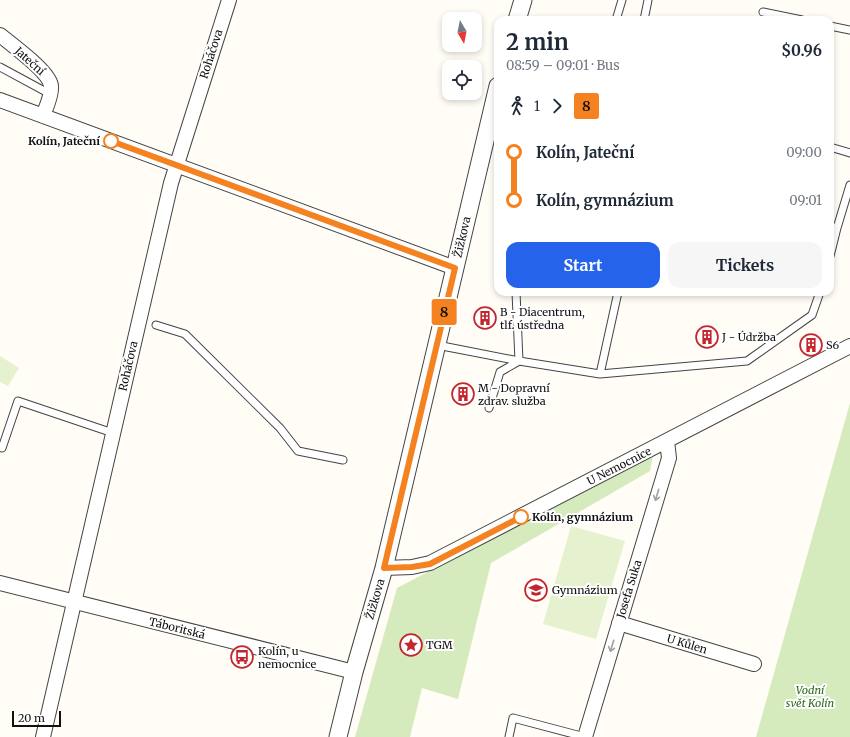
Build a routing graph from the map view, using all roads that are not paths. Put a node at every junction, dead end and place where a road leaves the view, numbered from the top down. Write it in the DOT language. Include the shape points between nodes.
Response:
graph roads {
  1 [pos="229,0"];
  2 [pos="524,0"];
  3 [pos="622,0"];
  4 [pos="648,0"];
  5 [pos="764,12"];
  6 [pos="519,16"];
  7 [pos="617,16"];
  8 [pos="645,16"];
  9 [pos="783,16"];
  10 [pos="834,27"];
  11 [pos="850,30"];
  12 [pos="0,35"];
  13 [pos="0,67"];
  14 [pos="50,94"];
  15 [pos="0,100"];
  16 [pos="494,115"];
  17 [pos="43,116"];
  18 [pos="834,148"];
  19 [pos="850,153"];
  20 [pos="176,165"];
  21 [pos="850,185"];
  22 [pos="834,225"];
  23 [pos="455,268"];
  24 [pos="516,296"];
  25 [pos="617,296"];
  26 [pos="819,296"];
  27 [pos="156,325"];
  28 [pos="437,345"];
  29 [pos="850,346"];
  30 [pos="519,361"];
  31 [pos="600,374"];
  32 [pos="489,408"];
  33 [pos="113,432"];
  34 [pos="667,441"];
  35 [pos="2,448"];
  36 [pos="343,460"];
  37 [pos="384,568"];
  38 [pos="0,583"];
  39 [pos="74,602"];
  40 [pos="619,624"];
  41 [pos="754,664"];
  42 [pos="354,672"];
  43 [pos="43,737"];
  44 [pos="338,737"];
  45 [pos="509,737"];
  46 [pos="585,737"];
  1 -- 20 [label="street, Roháčova"];
  2 -- 6 [label="street"];
  3 -- 7 [label="lane"];
  4 -- 8 [label="lane"];
  5 -- 9 [label="lane"];
  10 -- 11 [label="lane"];
  12 -- 14 [label="street, Jateční" via="47,75 51,87"];
  13 -- 14 [label="lane"];
  14 -- 17 [label="street, Jateční"];
  15 -- 17 [label="street"];
  16 -- 23 [label="street, Žižkova"];
  17 -- 20 [label="street"];
  18 -- 19 [label="lane"];
  20 -- 23 [label="street"];
  20 -- 33 [label="street, Roháčova"];
  21 -- 22 [label="lane"];
  23 -- 28 [label="street, Žižkova"];
  24 -- 30 [label="lane"];
  25 -- 31 [label="lane"];
  26 -- 31 [label="lane" via="812,315 747,361"];
  27 -- 36 [label="lane" via="184,334 280,428 298,451"];
  28 -- 30 [label="lane"];
  28 -- 37 [label="street, Žižkova"];
  29 -- 34 [label="street, U Nemocnice"];
  30 -- 31 [label="lane"];
  30 -- 32 [label="lane" via="500,372"];
  33 -- 35 [label="lane" via="18,401"];
  33 -- 39 [label="street, Roháčova"];
  34 -- 37 [label="street, U Nemocnice" via="430,564"];
  34 -- 40 [label="street, Josefa Suka, one-way" via="669,458"];
  37 -- 42 [label="street, Žižkova"];
  38 -- 39 [label="street, Táboritská"];
  39 -- 42 [label="street, Táboritská"];
  39 -- 43 [label="street, Roháčova"];
  40 -- 41 [label="street, U Kůlen"];
  40 -- 46 [label="street, Josefa Suka, one-way"];
  42 -- 44 [label="street, Žižkova"];
  45 -- 46 [label="lane" via="513,718"];
}
